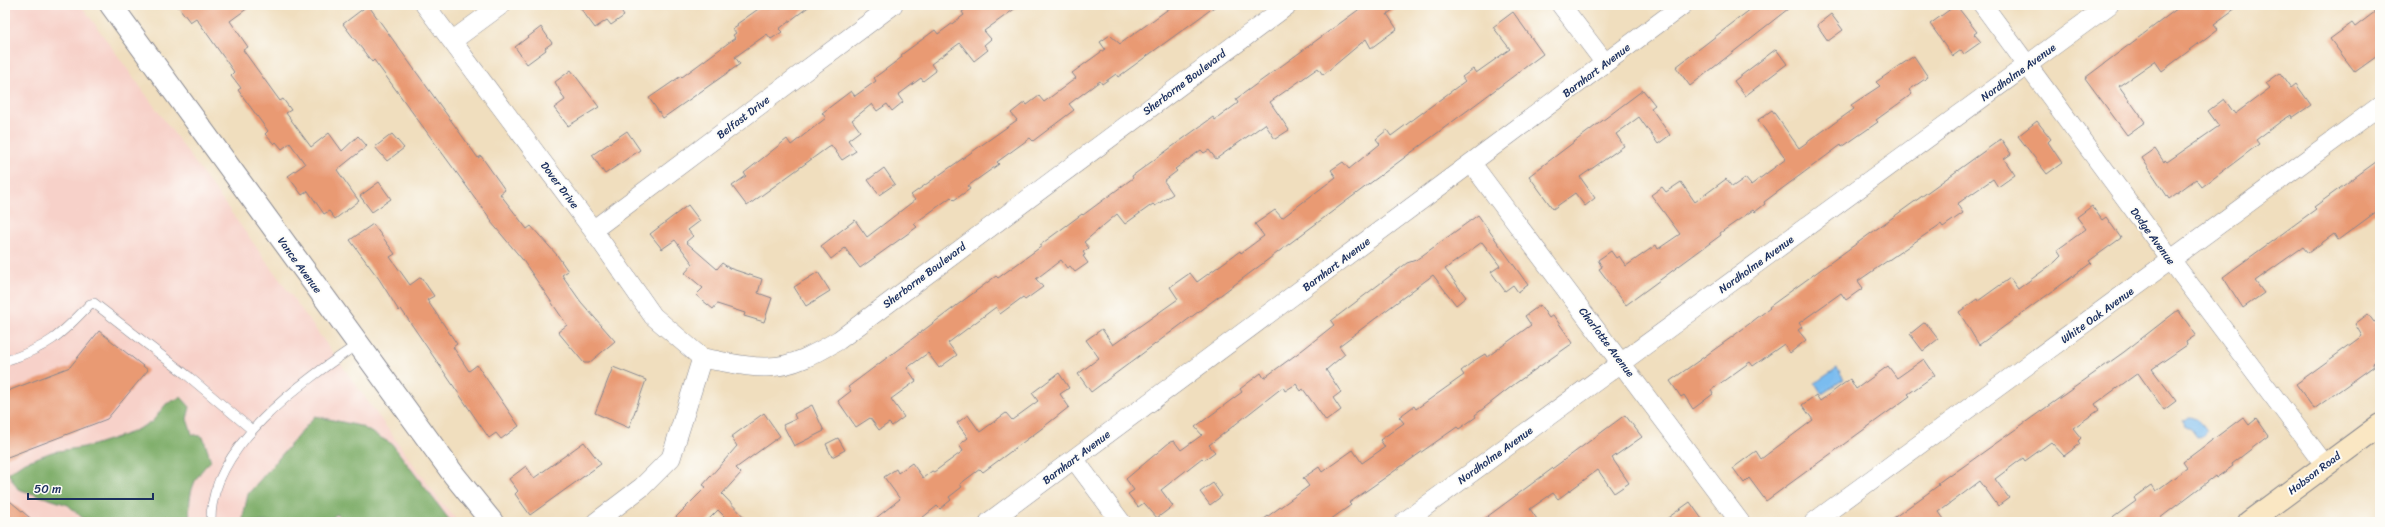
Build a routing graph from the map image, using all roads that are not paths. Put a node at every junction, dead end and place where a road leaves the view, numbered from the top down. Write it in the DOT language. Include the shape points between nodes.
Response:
graph roads {
  1 [pos="111,5"];
  2 [pos="425,5"];
  3 [pos="501,5"];
  4 [pos="893,5"];
  5 [pos="1288,5"];
  6 [pos="1561,5"];
  7 [pos="1683,5"];
  8 [pos="1983,5"];
  9 [pos="2109,5"];
  10 [pos="452,42"];
  11 [pos="1605,62"];
  12 [pos="2028,65"];
  13 [pos="2380,106"];
  14 [pos="1472,164"];
  15 [pos="593,230"];
  16 [pos="2171,260"];
  17 [pos="358,344"];
  18 [pos="702,358"];
  19 [pos="5,361"];
  20 [pos="1622,363"];
  21 [pos="2380,425"];
  22 [pos="252,430"];
  23 [pos="1074,459"];
  24 [pos="2325,465"];
  25 [pos="210,522"];
  26 [pos="492,522"];
  27 [pos="596,522"];
  28 [pos="989,522"];
  29 [pos="1121,522"];
  30 [pos="1404,522"];
  31 [pos="1740,522"];
  32 [pos="1814,522"];
  33 [pos="2249,522"];
  1 -- 17 [label="street, Vance Avenue"];
  2 -- 10 [label="street, Dover Drive"];
  3 -- 10 [label="street"];
  4 -- 15 [label="street, Belfast Drive"];
  5 -- 18 [label="street, Sherborne Boulevard" via="839,340 815,354 794,362 767,367"];
  6 -- 11 [label="street"];
  7 -- 11 [label="street, Barnhart Avenue"];
  8 -- 12 [label="street, Dodge Avenue"];
  9 -- 12 [label="street, Nordholme Avenue"];
  10 -- 15 [label="street, Dover Drive"];
  11 -- 14 [label="street, Barnhart Avenue"];
  12 -- 16 [label="street, Dodge Avenue"];
  12 -- 20 [label="street, Nordholme Avenue"];
  13 -- 16 [label="street, White Oak Avenue"];
  14 -- 20 [label="street, Charlotte Avenue"];
  14 -- 23 [label="street, Barnhart Avenue"];
  15 -- 18 [label="street, Dover Drive" via="653,316"];
  16 -- 24 [label="street, Dodge Avenue"];
  16 -- 32 [label="street, White Oak Avenue"];
  17 -- 22 [label="lane" via="324,367"];
  17 -- 26 [label="street, Vance Avenue" via="454,475"];
  18 -- 27 [label="street" via="671,458 642,487"];
  19 -- 22 [label="lane" via="46,345 94,303"];
  20 -- 30 [label="street, Nordholme Avenue"];
  20 -- 31 [label="street, Charlotte Avenue"];
  21 -- 24 [label="main road, Hobson Road"];
  22 -- 25 [label="lane" via="220,476 214,492"];
  23 -- 28 [label="street, Barnhart Avenue"];
  23 -- 29 [label="street"];
  24 -- 33 [label="main road, Hobson Road"];
}
